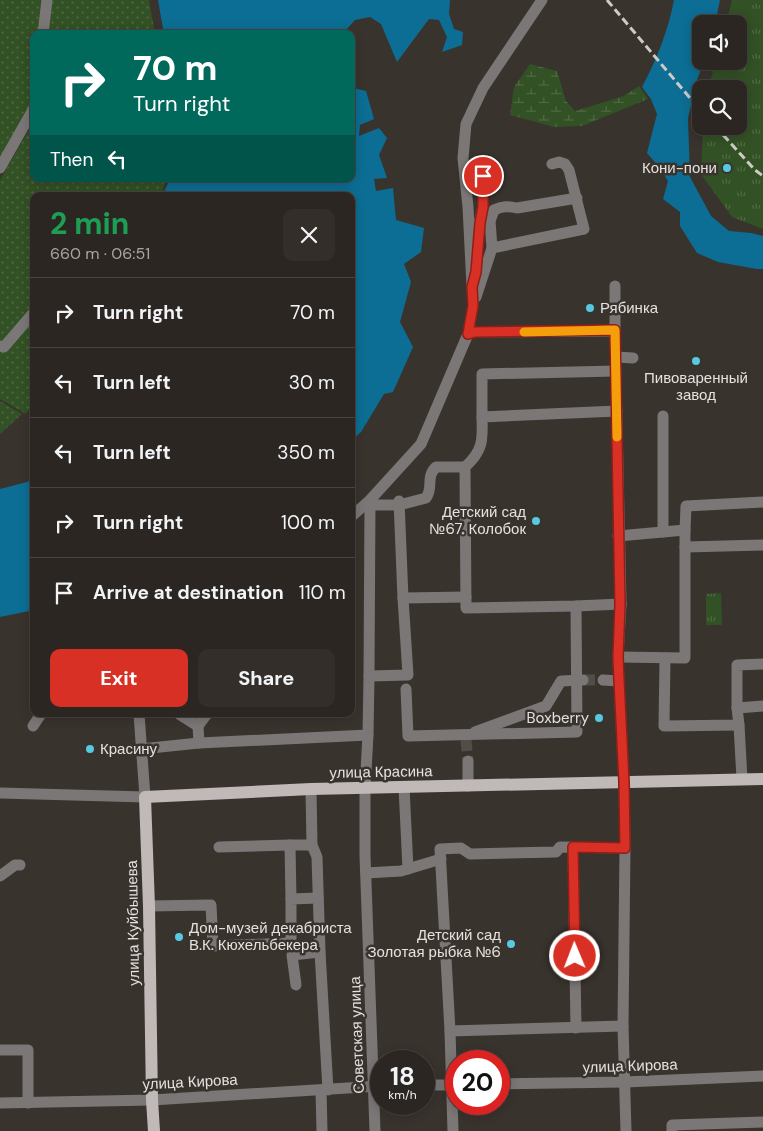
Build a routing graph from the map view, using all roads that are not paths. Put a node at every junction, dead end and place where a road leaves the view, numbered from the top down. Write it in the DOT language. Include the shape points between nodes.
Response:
graph roads {
  1 [pos="47,0"];
  2 [pos="542,0"];
  3 [pos="43,30"];
  4 [pos="30,115"];
  5 [pos="482,161"];
  6 [pos="552,164"];
  7 [pos="0,168"];
  8 [pos="577,198"];
  9 [pos="492,248"];
  10 [pos="615,286"];
  11 [pos="472,287"];
  12 [pos="473,306"];
  13 [pos="30,317"];
  14 [pos="615,330"];
  15 [pos="472,333"];
  16 [pos="0,346"];
  17 [pos="472,347"];
  18 [pos="616,358"];
  19 [pos="633,358"];
  20 [pos="616,371"];
  21 [pos="617,411"];
  22 [pos="663,416"];
  23 [pos="482,417"];
  24 [pos="465,467"];
  25 [pos="370,502"];
  26 [pos="763,502"];
  27 [pos="399,503"];
  28 [pos="355,514"];
  29 [pos="685,530"];
  30 [pos="663,532"];
  31 [pos="618,536"];
  32 [pos="763,545"];
  33 [pos="685,546"];
  34 [pos="466,597"];
  35 [pos="403,598"];
  36 [pos="620,604"];
  37 [pos="576,606"];
  38 [pos="618,657"];
  39 [pos="665,658"];
  40 [pos="763,664"];
  41 [pos="369,676"];
  42 [pos="580,680"];
  43 [pos="603,680"];
  44 [pos="619,680"];
  45 [pos="406,689"];
  46 [pos="763,706"];
  47 [pos="737,708"];
  48 [pos="38,717"];
  49 [pos="139,717"];
  50 [pos="184,717"];
  51 [pos="205,717"];
  52 [pos="739,725"];
  53 [pos="34,726"];
  54 [pos="198,726"];
  55 [pos="368,735"];
  56 [pos="466,738"];
  57 [pos="199,743"];
  58 [pos="142,749"];
  59 [pos="468,761"];
  60 [pos="763,779"];
  61 [pos="742,780"];
  62 [pos="624,782"];
  63 [pos="468,786"];
  64 [pos="404,788"];
  65 [pos="365,789"];
  66 [pos="311,790"];
  67 [pos="0,793"];
  68 [pos="145,797"];
  69 [pos="290,845"];
  70 [pos="312,845"];
  71 [pos="219,847"];
  72 [pos="573,847"];
  73 [pos="625,848"];
  74 [pos="441,859"];
  75 [pos="20,865"];
  76 [pos="408,869"];
  77 [pos="366,873"];
  78 [pos="0,876"];
  79 [pos="318,898"];
  80 [pos="291,899"];
  81 [pos="149,906"];
  82 [pos="320,952"];
  83 [pos="296,985"];
  84 [pos="623,1026"];
  85 [pos="576,1028"];
  86 [pos="450,1032"];
  87 [pos="0,1050"];
  88 [pos="376,1050"];
  89 [pos="451,1050"];
  90 [pos="763,1076"];
  91 [pos="625,1082"];
  92 [pos="510,1084"];
  93 [pos="370,1087"];
  94 [pos="324,1090"];
  95 [pos="152,1100"];
  96 [pos="28,1102"];
  97 [pos="0,1103"];
  98 [pos="376,1115"];
  99 [pos="453,1115"];
  100 [pos="763,1122"];
  101 [pos="154,1131"];
  102 [pos="322,1131"];
  103 [pos="375,1131"];
  104 [pos="453,1131"];
  105 [pos="626,1131"];
  106 [pos="672,1131"];
  1 -- 3 [label="street"];
  2 -- 11 [label="street" via="483,88 466,124 464,158"];
  4 -- 7 [label="street"];
  5 -- 11 [label="street" via="483,207"];
  6 -- 8 [label="street" via="566,164"];
  8 -- 9 [label="street" via="494,210 490,221"];
  8 -- 9 [label="street" via="584,229"];
  9 -- 12 [label="street"];
  10 -- 14 [label="street"];
  11 -- 12 [label="street"];
  12 -- 15 [label="street"];
  13 -- 16 [label="street" via="4,347"];
  14 -- 15 [label="street"];
  14 -- 18 [label="street"];
  15 -- 17 [label="street"];
  15 -- 25 [label="street" via="421,444"];
  18 -- 19 [label="street"];
  18 -- 20 [label="street"];
  20 -- 21 [label="street"];
  20 -- 23 [label="street" via="482,374"];
  21 -- 23 [label="street"];
  21 -- 31 [label="street"];
  22 -- 30 [label="street"];
  23 -- 24 [label="street" via="481,444"];
  24 -- 27 [label="street" via="436,467 430,475 430,493 426,498"];
  24 -- 34 [label="street"];
  25 -- 27 [label="street"];
  25 -- 28 [label="street"];
  25 -- 41 [label="street, Советская улица"];
  26 -- 29 [label="street" via="686,506"];
  27 -- 35 [label="street"];
  29 -- 30 [label="street"];
  29 -- 33 [label="street"];
  30 -- 31 [label="street"];
  31 -- 36 [label="street"];
  32 -- 33 [label="street"];
  33 -- 39 [label="street" via="685,658"];
  34 -- 35 [label="street"];
  34 -- 37 [label="street" via="466,608"];
  35 -- 41 [label="street" via="408,675"];
  36 -- 37 [label="street"];
  36 -- 38 [label="street"];
  37 -- 42 [label="street"];
  38 -- 39 [label="street"];
  38 -- 44 [label="street"];
  39 -- 52 [label="street" via="664,726"];
  40 -- 47 [label="street" via="737,665"];
  41 -- 55 [label="street, Советская улица"];
  42 -- 56 [label="street" via="561,681 546,706"];
  42 -- 56 [label="street" via="577,732"];
  43 -- 44 [label="street"];
  44 -- 62 [label="street"];
  45 -- 56 [label="street" via="408,736"];
  46 -- 47 [label="street"];
  47 -- 52 [label="street"];
  48 -- 53 [label="street"];
  49 -- 58 [label="street, улица Куйбышева"];
  50 -- 54 [label="street"];
  51 -- 54 [label="street"];
  52 -- 61 [label="street"];
  54 -- 57 [label="street"];
  55 -- 57 [label="street"];
  55 -- 65 [label="street, Советская улица"];
  57 -- 58 [label="street"];
  58 -- 68 [label="street, улица Куйбышева"];
  59 -- 63 [label="street"];
  60 -- 61 [label="main road, улица Красина"];
  61 -- 62 [label="main road, улица Красина"];
  62 -- 63 [label="main road, улица Красина"];
  62 -- 73 [label="street"];
  63 -- 64 [label="main road, улица Красина"];
  64 -- 65 [label="main road, улица Красина"];
  64 -- 76 [label="street"];
  65 -- 66 [label="main road, улица Красина"];
  65 -- 77 [label="street, Советская улица"];
  66 -- 68 [label="main road, улица Красина"];
  66 -- 70 [label="street"];
  67 -- 68 [label="street, улица Красина"];
  68 -- 81 [label="main road, улица Куйбышева"];
  69 -- 70 [label="street"];
  69 -- 71 [label="street"];
  69 -- 80 [label="street"];
  70 -- 79 [label="street" via="317,858"];
  72 -- 73 [label="street"];
  72 -- 74 [label="street" via="560,847 556,852 470,854 461,848 440,849"];
  72 -- 85 [label="street"];
  73 -- 84 [label="street"];
  74 -- 76 [label="street"];
  74 -- 86 [label="street"];
  75 -- 78 [label="street"];
  76 -- 77 [label="street"];
  77 -- 88 [label="street, Советская улица"];
  79 -- 80 [label="street"];
  79 -- 82 [label="street"];
  80 -- 81 [label="street" via="291,943 281,944 213,946 211,905"];
  81 -- 95 [label="main road, улица Куйбышева" via="146,970"];
  82 -- 83 [label="street" via="292,954"];
  82 -- 94 [label="street"];
  84 -- 85 [label="street"];
  84 -- 91 [label="street"];
  85 -- 86 [label="street"];
  86 -- 89 [label="street"];
  87 -- 96 [label="street" via="28,1050"];
  90 -- 91 [label="street, улица Кирова"];
  91 -- 92 [label="street, улица Кирова"];
  91 -- 105 [label="street"];
  93 -- 94 [label="street, улица Кирова"];
  94 -- 95 [label="street, улица Кирова"];
  94 -- 102 [label="street"];
  95 -- 96 [label="street, улица Кирова"];
  95 -- 101 [label="main road, улица Куйбышева"];
  96 -- 97 [label="street, улица Кирова"];
  98 -- 103 [label="street, Советская улица"];
  99 -- 104 [label="street"];
  100 -- 106 [label="street" via="672,1125"];
}
